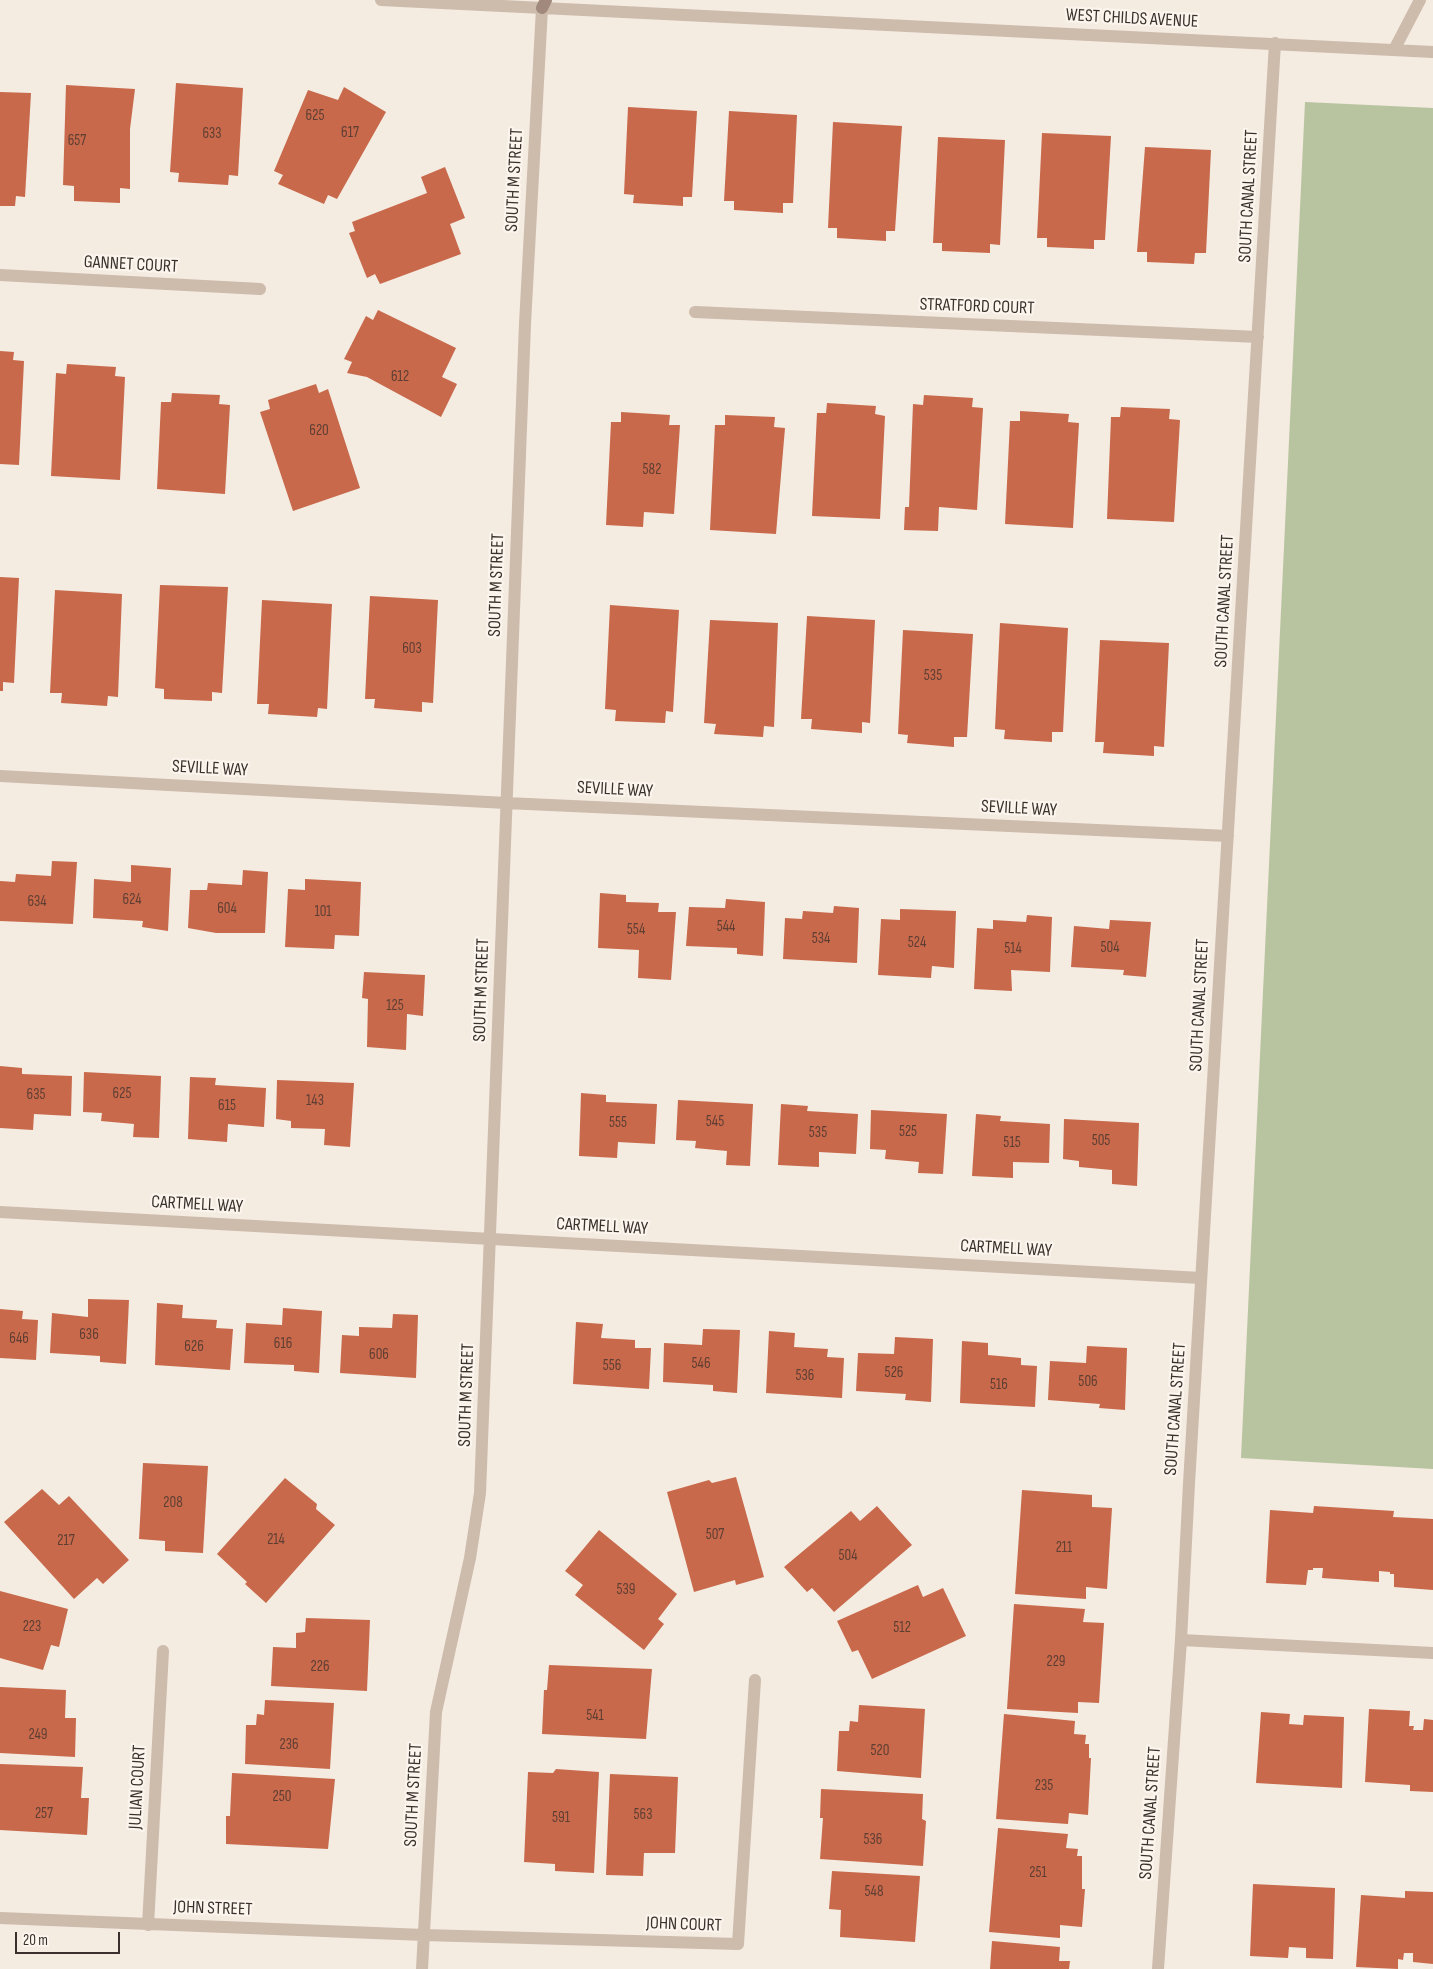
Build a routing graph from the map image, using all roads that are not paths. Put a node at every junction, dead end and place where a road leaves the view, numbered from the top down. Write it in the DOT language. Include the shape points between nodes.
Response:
graph roads {
  1 [pos="381,0"];
  2 [pos="1420,0"];
  3 [pos="544,4"];
  4 [pos="1275,43"];
  5 [pos="1394,50"];
  6 [pos="1433,52"];
  7 [pos="0,276"];
  8 [pos="260,290"];
  9 [pos="695,312"];
  10 [pos="1258,336"];
  11 [pos="0,776"];
  12 [pos="506,803"];
  13 [pos="1228,836"];
  14 [pos="0,1212"];
  15 [pos="491,1238"];
  16 [pos="1201,1278"];
  17 [pos="1181,1640"];
  18 [pos="163,1651"];
  19 [pos="1433,1653"];
  20 [pos="755,1680"];
  21 [pos="0,1918"];
  22 [pos="148,1924"];
  23 [pos="424,1935"];
  24 [pos="422,1969"];
  25 [pos="1158,1969"];
  1 -- 3 [label="street, WEST CHILDS AVENUE"];
  2 -- 5 [label="street"];
  3 -- 4 [label="street, WEST CHILDS AVENUE"];
  3 -- 12 [label="street, SOUTH M STREET" via="525,324"];
  4 -- 5 [label="street, WEST CHILDS AVENUE"];
  4 -- 10 [label="street, SOUTH CANAL STREET"];
  5 -- 6 [label="street, WEST CHILDS AVENUE"];
  7 -- 8 [label="street, GANNET COURT"];
  9 -- 10 [label="street, STRATFORD COURT"];
  10 -- 13 [label="street, SOUTH CANAL STREET"];
  11 -- 12 [label="street, SEVILLE WAY"];
  12 -- 13 [label="street, SEVILLE WAY"];
  12 -- 15 [label="street, SOUTH M STREET"];
  13 -- 16 [label="street, SOUTH CANAL STREET"];
  14 -- 15 [label="street, CARTMELL WAY"];
  15 -- 16 [label="street, CARTMELL WAY"];
  15 -- 23 [label="street, SOUTH M STREET" via="480,1493 470,1558 436,1712"];
  16 -- 17 [label="street, SOUTH CANAL STREET"];
  17 -- 19 [label="street"];
  17 -- 25 [label="street, SOUTH CANAL STREET"];
  18 -- 22 [label="street, JULIAN COURT"];
  20 -- 23 [label="street, JOHN COURT" via="738,1944"];
  21 -- 22 [label="street, JOHN STREET"];
  22 -- 23 [label="street, JOHN STREET"];
  23 -- 24 [label="street, SOUTH M STREET"];
}
